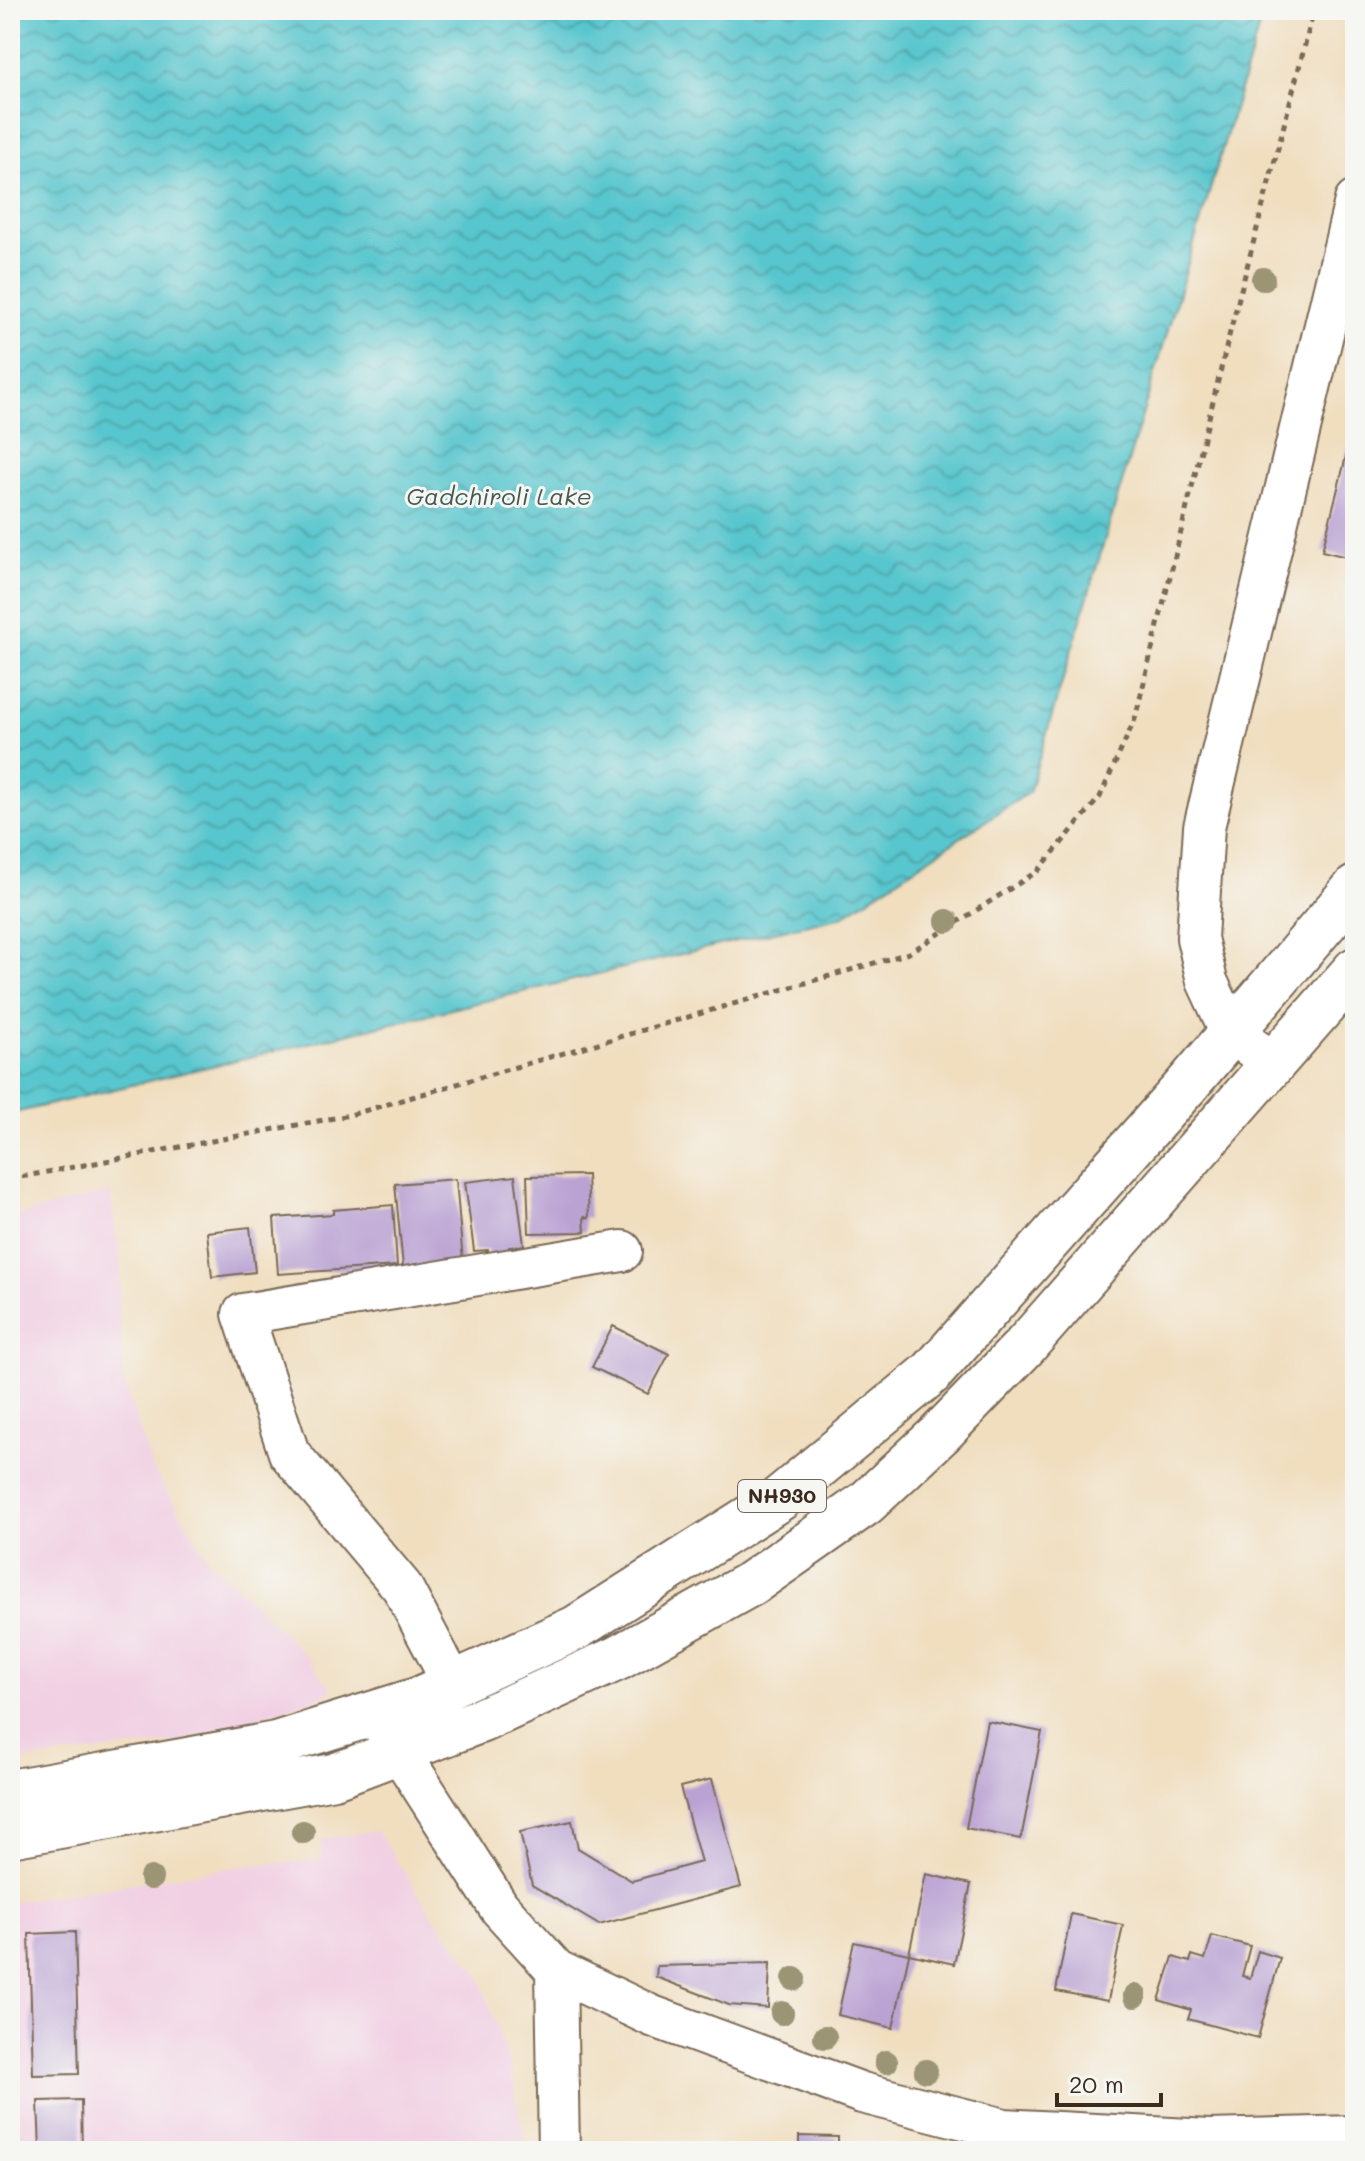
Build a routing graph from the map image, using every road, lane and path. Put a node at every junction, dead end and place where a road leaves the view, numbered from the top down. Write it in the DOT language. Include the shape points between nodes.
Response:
graph roads {
  1 [pos="1314,10"];
  2 [pos="1355,201"];
  3 [pos="1355,888"];
  4 [pos="1355,970"];
  5 [pos="1231,1033"];
  6 [pos="1274,1063"];
  7 [pos="10,1179"];
  8 [pos="622,1251"];
  9 [pos="453,1684"];
  10 [pos="375,1713"];
  11 [pos="399,1752"];
  12 [pos="10,1792"];
  13 [pos="10,1835"];
  14 [pos="556,1970"];
  15 [pos="1355,2136"];
  16 [pos="559,2151"];
  1 -- 7 [label="path" via="1135,719 1100,797 1038,871 909,953 350,1115"];
  2 -- 5 [label="street" via="1204,827 1197,938 1207,981"];
  3 -- 5 [label="highway, NH930"];
  4 -- 6 [label="highway, NH930"];
  5 -- 6 [label="street"];
  5 -- 9 [label="highway, NH930" via="931,1373 779,1499 576,1628"];
  6 -- 11 [label="highway, NH930" via="1025,1346 866,1503 752,1583 618,1658"];
  8 -- 9 [label="street" via="243,1314 289,1453 402,1587"];
  9 -- 10 [label="highway, NH930"];
  10 -- 11 [label="street"];
  10 -- 12 [label="highway, NH930" via="276,1744"];
  11 -- 13 [label="highway, NH930" via="334,1776"];
  11 -- 14 [label="street" via="499,1907"];
  14 -- 15 [label="street" via="652,2016 862,2093 1004,2129 1209,2140"];
  14 -- 16 [label="street"];
}
